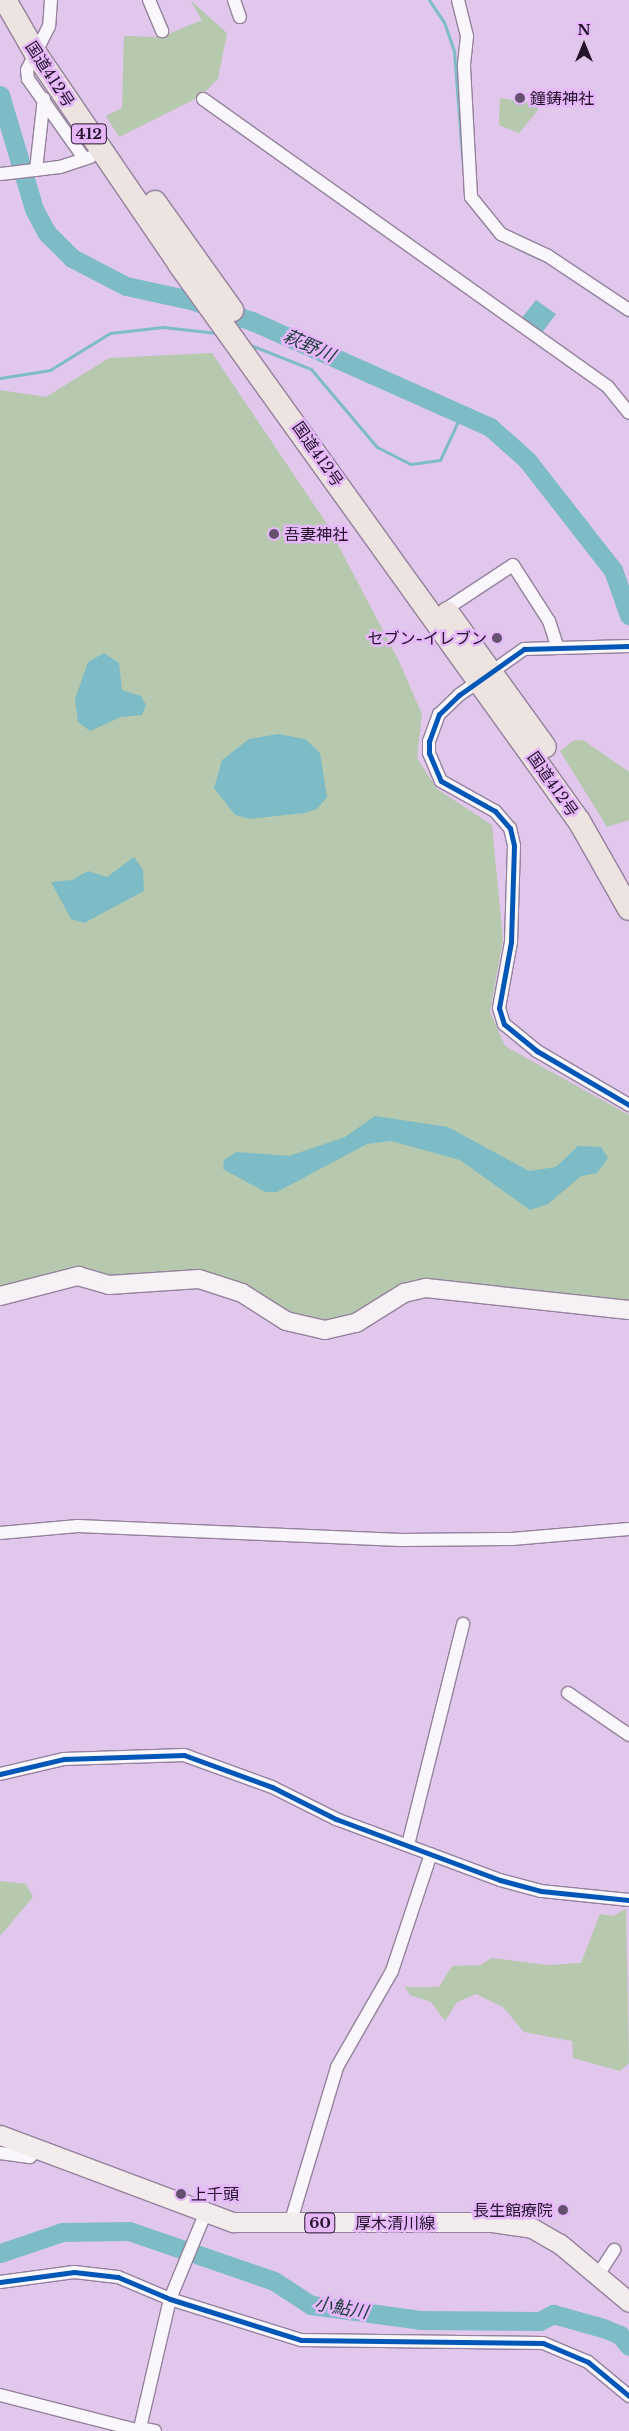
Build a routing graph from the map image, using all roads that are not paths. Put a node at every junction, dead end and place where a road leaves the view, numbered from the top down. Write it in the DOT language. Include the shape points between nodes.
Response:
graph roads {
  1 [pos="5,0"];
  2 [pos="23,0"];
  3 [pos="51,0"];
  4 [pos="149,0"];
  5 [pos="234,0"];
  6 [pos="458,0"];
  7 [pos="240,17"];
  8 [pos="162,32"];
  9 [pos="40,46"];
  10 [pos="44,98"];
  11 [pos="203,99"];
  12 [pos="36,170"];
  13 [pos="1,174"];
  14 [pos="629,310"];
  15 [pos="260,360"];
  16 [pos="629,413"];
  17 [pos="446,609"];
  18 [pos="556,646"];
  19 [pos="629,646"];
  20 [pos="485,675"];
  21 [pos="629,884"];
  22 [pos="629,909"];
  23 [pos="629,1105"];
  24 [pos="0,1296"];
  25 [pos="629,1310"];
  26 [pos="629,1529"];
  27 [pos="0,1533"];
  28 [pos="463,1624"];
  29 [pos="568,1693"];
  30 [pos="629,1735"];
  31 [pos="0,1774"];
  32 [pos="408,1845"];
  33 [pos="431,1854"];
  34 [pos="629,1900"];
  35 [pos="1,2150"];
  36 [pos="203,2219"];
  37 [pos="290,2224"];
  38 [pos="614,2250"];
  39 [pos="598,2275"];
  40 [pos="0,2282"];
  41 [pos="171,2297"];
  42 [pos="629,2302"];
  43 [pos="0,2396"];
  44 [pos="629,2396"];
  45 [pos="140,2429"];
  46 [pos="154,2431"];
  1 -- 9 [label="highway, 国道412号 / 412"];
  2 -- 9 [label="highway, 国道412号 / 412"];
  3 -- 9 [label="street"];
  4 -- 8 [label="street"];
  5 -- 7 [label="street"];
  6 -- 14 [label="street" via="467,36 464,66 471,197 501,234 548,256"];
  9 -- 10 [label="street" via="27,70 28,79"];
  9 -- 15 [label="highway, 国道412号 / 412" via="188,262"];
  10 -- 12 [label="street"];
  10 -- 12 [label="street" via="87,157"];
  11 -- 16 [label="street" via="608,387"];
  12 -- 13 [label="street"];
  15 -- 17 [label="highway, 国道412号 / 412"];
  15 -- 20 [label="highway, 国道412号 / 412"];
  17 -- 18 [label="street" via="513,565 549,621"];
  17 -- 20 [label="highway, 国道412号 / 412"];
  18 -- 19 [label="street" via="616,649"];
  18 -- 20 [label="street" via="524,649"];
  20 -- 21 [label="highway, 国道412号 / 412" via="567,780"];
  20 -- 22 [label="highway, 国道412号 / 412" via="579,821"];
  20 -- 23 [label="street" via="439,714 430,730 429,754 441,781 495,811 510,828 514,846 511,942 500,1018 537,1051"];
  24 -- 25 [label="street" via="78,1276 109,1285 199,1279 242,1293 286,1321 325,1330 356,1323 404,1293 426,1288"];
  26 -- 27 [label="street" via="512,1539 401,1540 78,1526"];
  28 -- 32 [label="street"];
  29 -- 30 [label="street"];
  31 -- 32 [label="street" via="64,1759 184,1755"];
  32 -- 33 [label="street"];
  33 -- 34 [label="street" via="541,1891"];
  33 -- 37 [label="street" via="392,1971 337,2066"];
  35 -- 36 [label="main road, 厚木清川線 / 60" via="38,2149 129,2180"];
  36 -- 37 [label="main road, 厚木清川線 / 60"];
  36 -- 41 [label="street"];
  37 -- 39 [label="main road, 厚木清川線 / 60" via="513,2224 542,2231"];
  38 -- 39 [label="street"];
  39 -- 42 [label="main road, 厚木清川線 / 60"];
  40 -- 41 [label="street" via="92,2273 128,2280"];
  41 -- 44 [label="street" via="302,2340 543,2342 588,2362"];
  41 -- 45 [label="street"];
  43 -- 45 [label="street"];
  45 -- 46 [label="street"];
}
